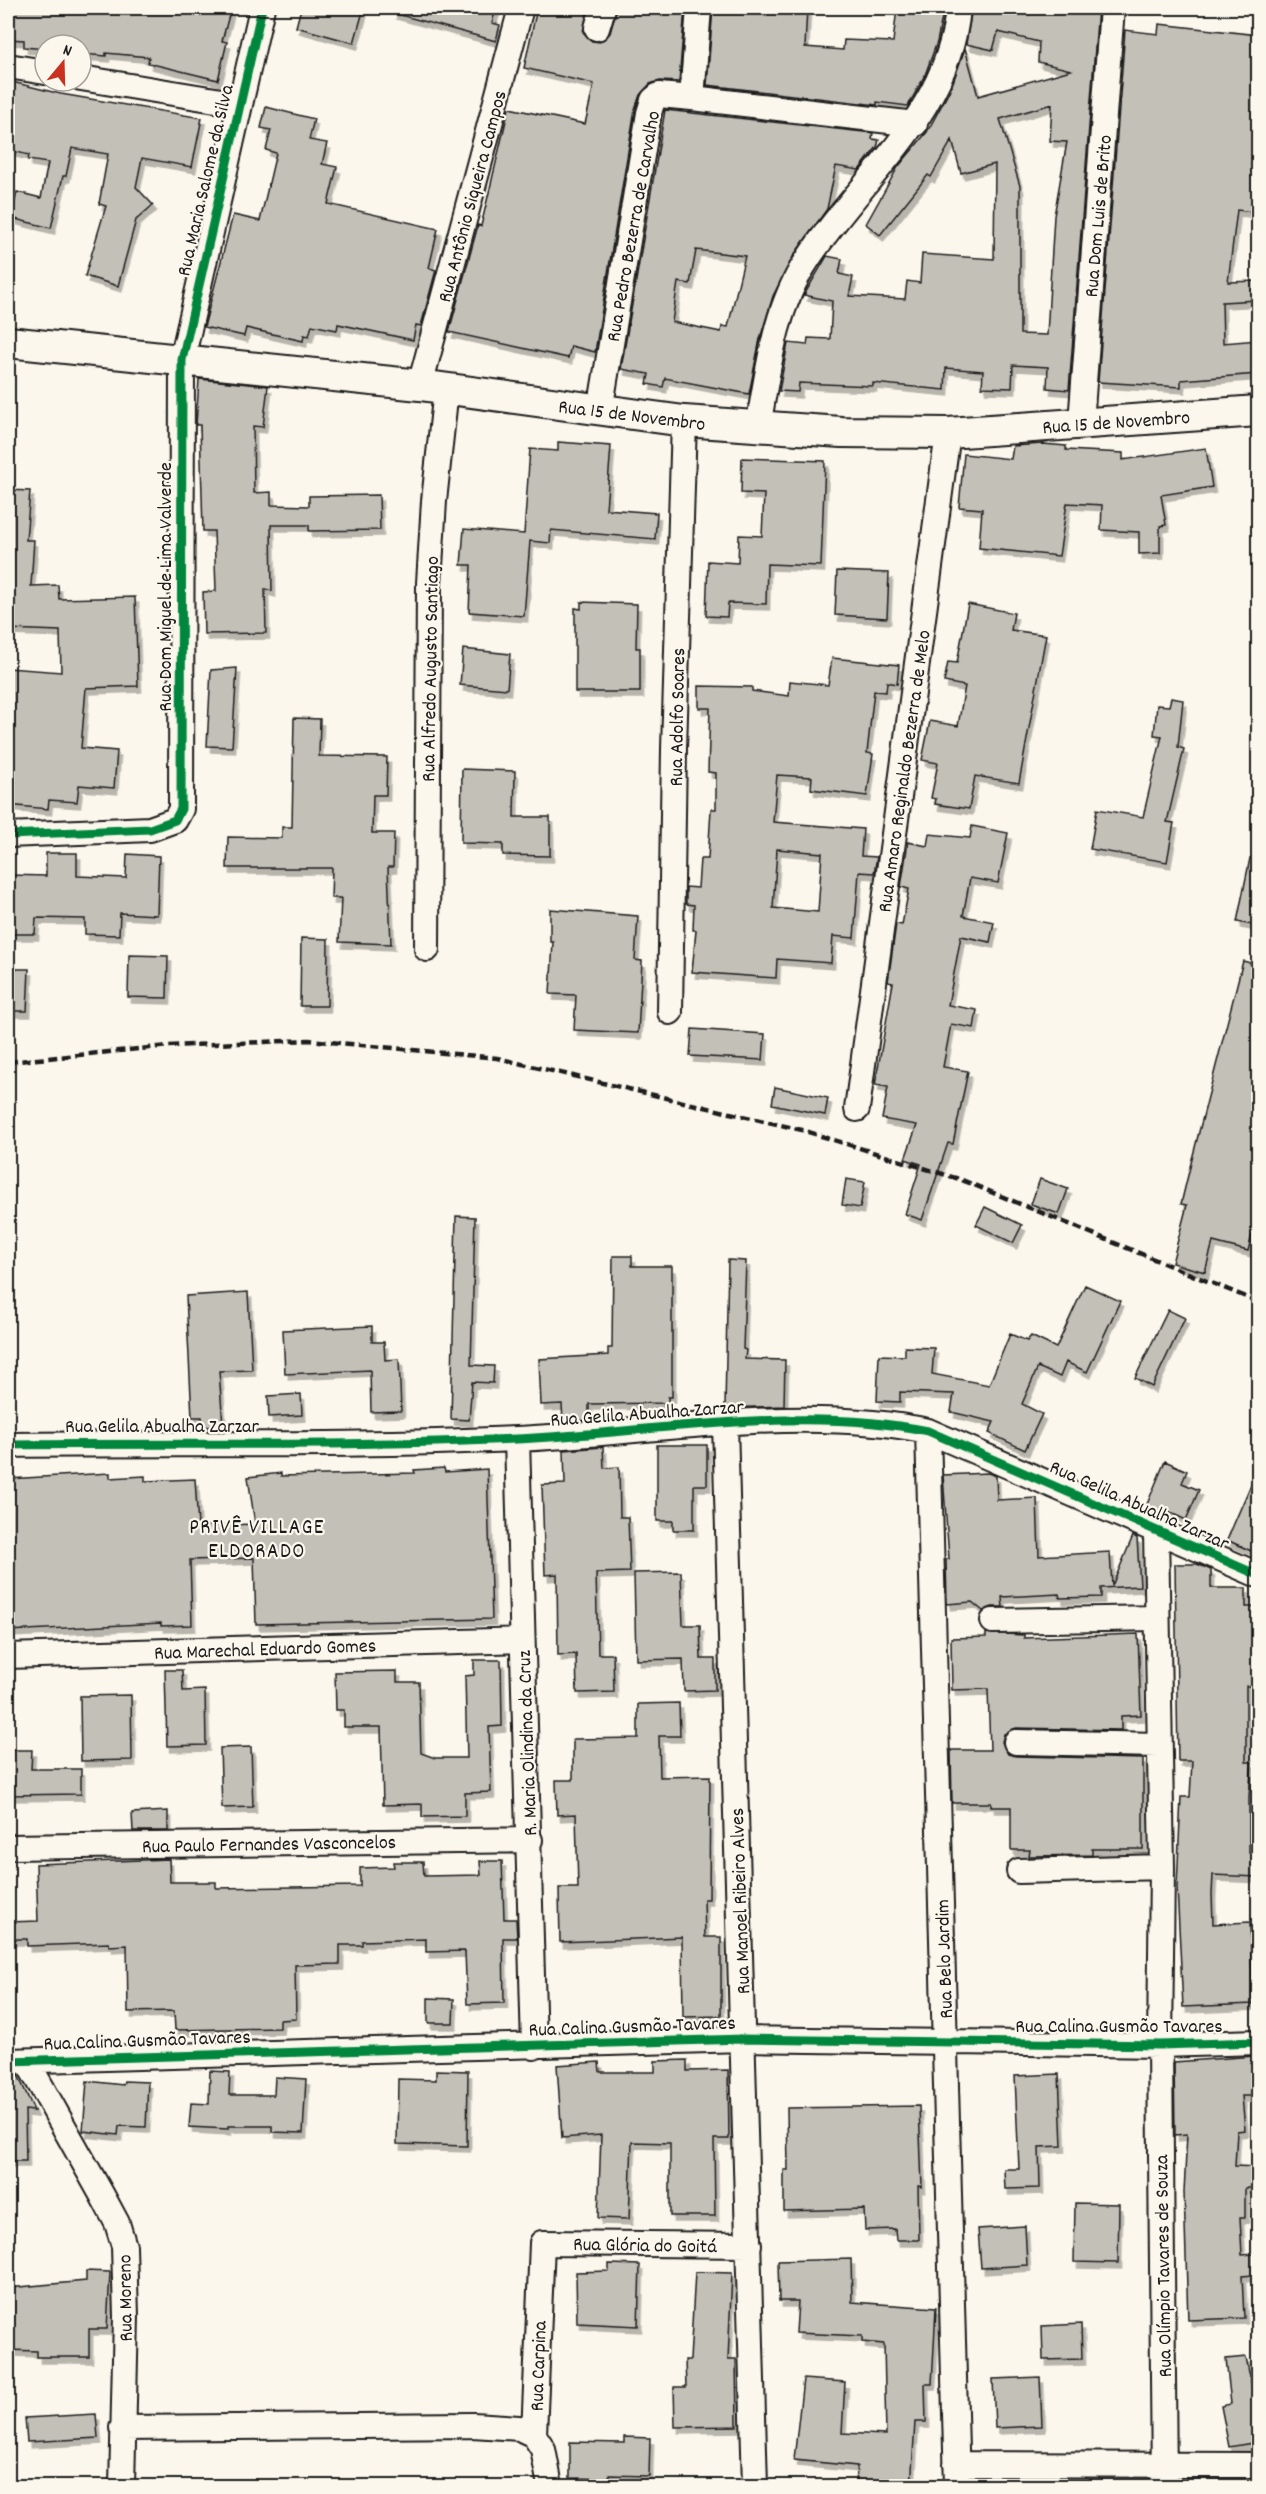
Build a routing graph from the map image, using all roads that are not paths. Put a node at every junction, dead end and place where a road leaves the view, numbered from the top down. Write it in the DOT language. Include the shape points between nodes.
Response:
graph roads {
  1 [pos="262,8"];
  2 [pos="520,8"];
  3 [pos="699,8"];
  4 [pos="958,8"];
  5 [pos="1112,8"];
  6 [pos="8,66"];
  7 [pos="33,70"];
  8 [pos="93,80"];
  9 [pos="692,98"];
  10 [pos="240,104"];
  11 [pos="915,124"];
  12 [pos="8,342"];
  13 [pos="182,360"];
  14 [pos="433,387"];
  15 [pos="600,411"];
  16 [pos="1258,411"];
  17 [pos="684,421"];
  18 [pos="1081,423"];
  19 [pos="758,427"];
  20 [pos="948,433"];
  21 [pos="8,835"];
  22 [pos="427,949"];
  23 [pos="670,1012"];
  24 [pos="857,1109"];
  25 [pos="725,1424"];
  26 [pos="928,1431"];
  27 [pos="517,1439"];
  28 [pos="8,1444"];
  29 [pos="1156,1532"];
  30 [pos="1258,1575"];
  31 [pos="1157,1618"];
  32 [pos="993,1621"];
  33 [pos="522,1640"];
  34 [pos="8,1656"];
  35 [pos="1016,1742"];
  36 [pos="1159,1745"];
  37 [pos="530,1840"];
  38 [pos="8,1846"];
  39 [pos="1162,1867"];
  40 [pos="1020,1871"];
  41 [pos="743,2039"];
  42 [pos="946,2043"];
  43 [pos="1258,2043"];
  44 [pos="1160,2045"];
  45 [pos="534,2046"];
  46 [pos="17,2061"];
  47 [pos="542,2243"];
  48 [pos="749,2245"];
  49 [pos="122,2428"];
  50 [pos="534,2435"];
  51 [pos="1258,2465"];
  52 [pos="957,2475"];
  53 [pos="1164,2475"];
  54 [pos="122,2487"];
  55 [pos="550,2487"];
  56 [pos="755,2487"];
  1 -- 10 [label="street, Rua Maria Salome da Silva"];
  2 -- 14 [label="street, Rua Antônio Siqueira Campos"];
  3 -- 9 [label="street"];
  4 -- 11 [label="street" via="941,75"];
  5 -- 18 [label="street, Rua Dom Luis de Brito"];
  6 -- 7 [label="street"];
  8 -- 10 [label="street"];
  9 -- 11 [label="street"];
  9 -- 15 [label="street, Rua Pedro Bezerra de Carvalho" via="659,95 649,113"];
  10 -- 13 [label="street, Rua Maria Salome da Silva"];
  11 -- 19 [label="street" via="827,231 789,292 772,350"];
  12 -- 13 [label="main road, Rua 15 de Novembro"];
  13 -- 14 [label="main road, Rua 15 de Novembro"];
  13 -- 21 [label="street, Rua Dom Miguel de Lima Valverde" via="180,814 164,826 150,829"];
  14 -- 15 [label="main road, Rua 15 de Novembro"];
  14 -- 22 [label="street, Rua Alfredo Augusto Santiago"];
  15 -- 17 [label="main road, Rua 15 de Novembro"];
  16 -- 18 [label="main road, Rua 15 de Novembro"];
  17 -- 19 [label="main road, Rua 15 de Novembro"];
  17 -- 23 [label="street, Rua Adolfo Soares"];
  18 -- 20 [label="main road, Rua 15 de Novembro"];
  19 -- 20 [label="main road, Rua 15 de Novembro"];
  20 -- 24 [label="street, Rua Amaro Reginaldo Bezerra de Melo"];
  25 -- 26 [label="street, Rua Gelila Abualha Zarzar" via="824,1420"];
  25 -- 27 [label="street, Rua Gelila Abualha Zarzar"];
  25 -- 41 [label="street, Rua Manoel Ribeiro Alves"];
  26 -- 29 [label="street, Rua Gelila Abualha Zarzar"];
  26 -- 42 [label="street, Rua Belo Jardim"];
  27 -- 28 [label="street, Rua Gelila Abualha Zarzar"];
  27 -- 33 [label="street, R. Maria Olindina da Cruz"];
  29 -- 30 [label="street, Rua Gelila Abualha Zarzar"];
  29 -- 31 [label="street, Rua Olímpio Tavares de Souza"];
  31 -- 32 [label="street"];
  31 -- 36 [label="street, Rua Olímpio Tavares de Souza"];
  33 -- 34 [label="street, Rua Marechal Eduardo Gomes"];
  33 -- 37 [label="street, R. Maria Olindina da Cruz"];
  35 -- 36 [label="street"];
  36 -- 39 [label="street, Rua Olímpio Tavares de Souza"];
  37 -- 38 [label="street, Rua Paulo Fernandes Vasconcelos"];
  37 -- 45 [label="street, R. Maria Olindina da Cruz"];
  39 -- 40 [label="street"];
  39 -- 44 [label="street, Rua Olímpio Tavares de Souza"];
  41 -- 42 [label="street, Rua Calina Gusmão Tavares"];
  41 -- 45 [label="street, Rua Calina Gusmão Tavares"];
  41 -- 48 [label="street, Rua Manoel Ribeiro Alves"];
  42 -- 44 [label="street, Rua Calina Gusmão Tavares"];
  42 -- 52 [label="street, Rua Belo Jardim"];
  43 -- 44 [label="street, Rua Calina Gusmão Tavares"];
  44 -- 53 [label="street, Rua Olímpio Tavares de Souza"];
  45 -- 46 [label="street, Rua Calina Gusmão Tavares"];
  46 -- 49 [label="street, Rua Moreno" via="102,2194 122,2237 126,2316"];
  47 -- 48 [label="street, Rua Glória do Goitá"];
  47 -- 50 [label="street, Rua Carpina"];
  48 -- 56 [label="street, Rua Manoel Ribeiro Alves"];
  49 -- 50 [label="street" via="474,2425 519,2428"];
  49 -- 54 [label="street, Rua Moreno"];
  50 -- 55 [label="street, Rua Carpina" via="543,2450"];
  51 -- 53 [label="street"];
  52 -- 53 [label="street"];
}
